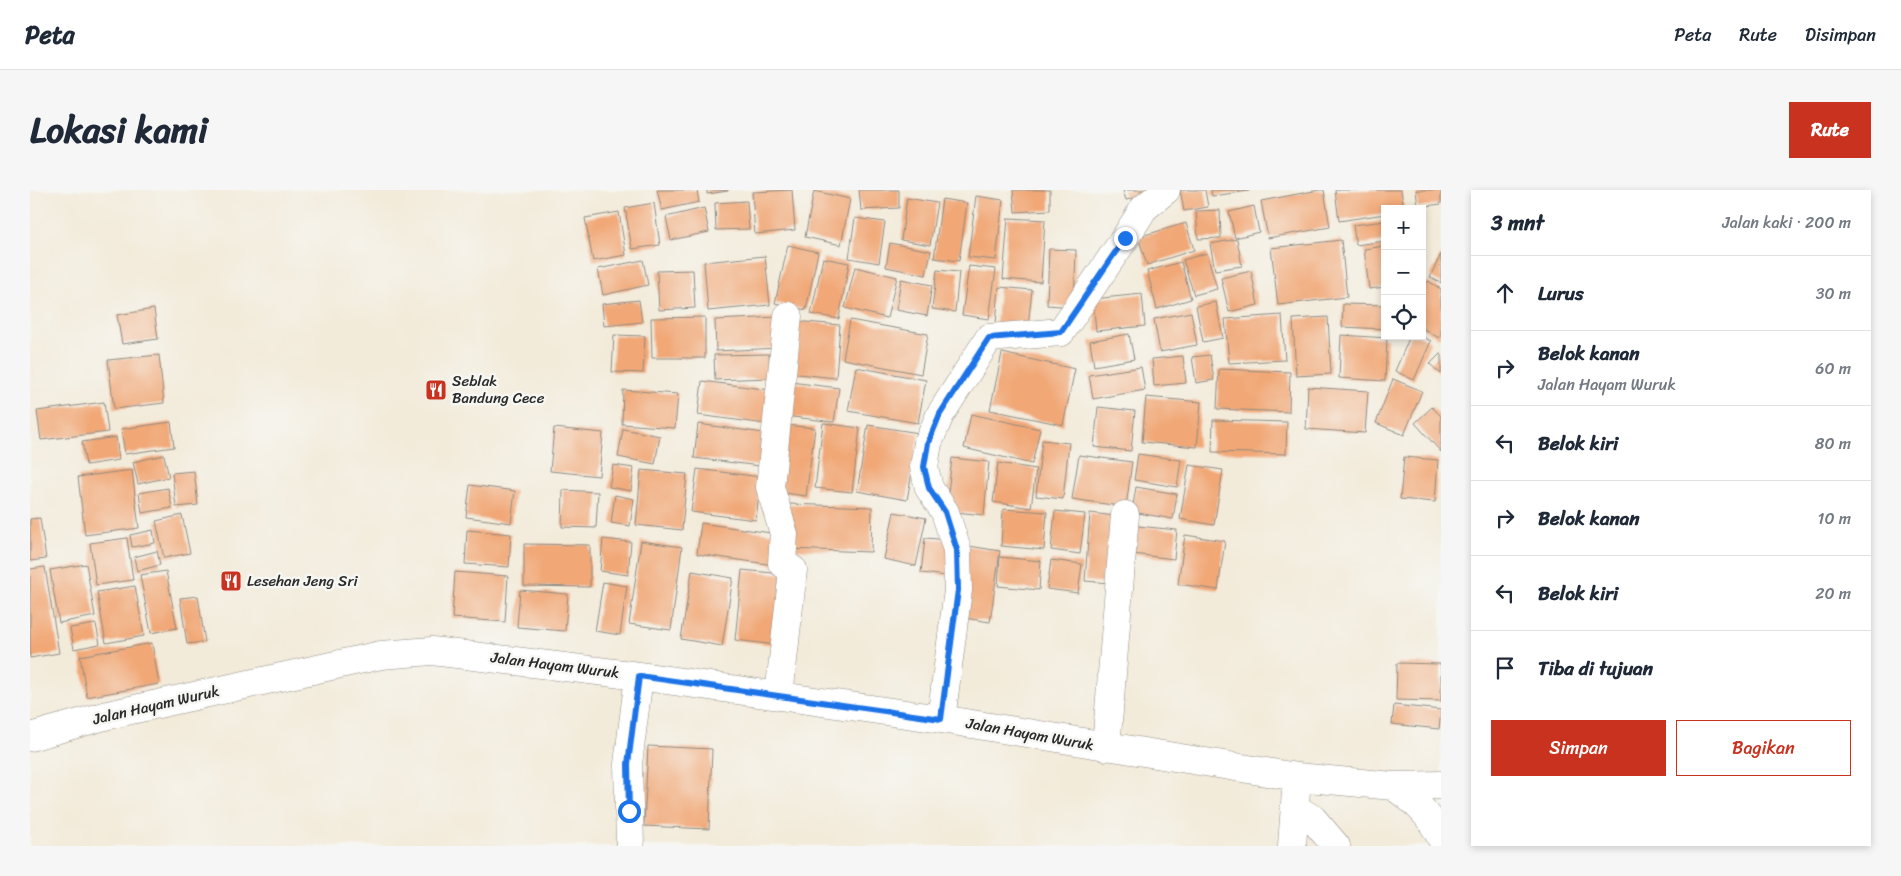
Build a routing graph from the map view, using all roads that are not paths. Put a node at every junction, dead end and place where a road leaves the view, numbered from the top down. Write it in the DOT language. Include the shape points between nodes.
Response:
graph roads {
  1 [pos="1166,190"];
  2 [pos="788,316"];
  3 [pos="1125,515"];
  4 [pos="639,676"];
  5 [pos="779,696"];
  6 [pos="941,719"];
  7 [pos="30,737"];
  8 [pos="1106,747"];
  9 [pos="1297,777"];
  10 [pos="1441,785"];
  11 [pos="1393,786"];
  12 [pos="1295,808"];
  13 [pos="1441,838"];
  14 [pos="630,846"];
  15 [pos="1292,846"];
  16 [pos="1336,846"];
  1 -- 6 [label="street" via="1144,208 1061,332 989,338 940,414 928,443 924,467 929,488 945,512 957,550 958,590"];
  2 -- 5 [label="street" via="770,486 784,534 782,563 793,570"];
  3 -- 8 [label="street"];
  4 -- 5 [label="street, Jalan Hayam Wuruk"];
  4 -- 7 [label="street, Jalan Hayam Wuruk" via="462,653 408,652 381,655 108,715"];
  4 -- 14 [label="street" via="628,764"];
  5 -- 6 [label="street, Jalan Hayam Wuruk"];
  6 -- 8 [label="street, Jalan Hayam Wuruk"];
  8 -- 9 [label="street, Jalan Hayam Wuruk"];
  9 -- 11 [label="street, Jalan Hayam Wuruk"];
  9 -- 12 [label="street"];
  10 -- 11 [label="street, Jalan Hayam Wuruk"];
  11 -- 13 [label="street" via="1416,802"];
  12 -- 15 [label="street"];
  12 -- 16 [label="street" via="1313,819"];
}
